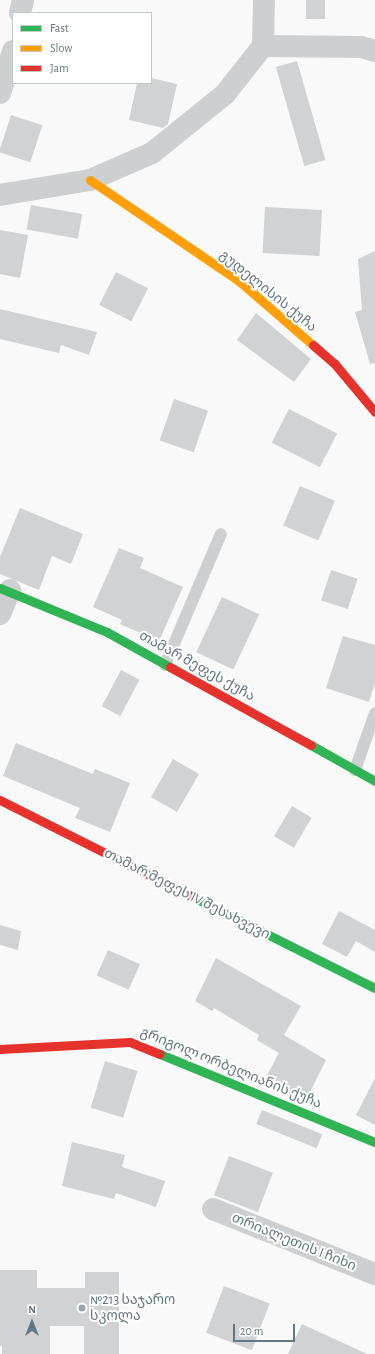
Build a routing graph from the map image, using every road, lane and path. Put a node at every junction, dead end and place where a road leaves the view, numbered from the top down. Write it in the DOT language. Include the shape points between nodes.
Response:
graph roads {
  1 [pos="23,0"];
  2 [pos="264,0"];
  3 [pos="20,12"];
  4 [pos="263,46"];
  5 [pos="375,51"];
  6 [pos="12,54"];
  7 [pos="0,93"];
  8 [pos="90,180"];
  9 [pos="0,195"];
  10 [pos="375,412"];
  11 [pos="221,534"];
  12 [pos="5,589"];
  13 [pos="0,614"];
  14 [pos="165,664"];
  15 [pos="375,713"];
  16 [pos="355,770"];
  17 [pos="375,781"];
  18 [pos="0,800"];
  19 [pos="375,988"];
  20 [pos="0,1048"];
  21 [pos="375,1142"];
  22 [pos="213,1210"];
  23 [pos="375,1274"];
  1 -- 3 [label="street"];
  2 -- 4 [label="street"];
  4 -- 5 [label="street" via="362,47"];
  4 -- 8 [label="street" via="225,94 152,154"];
  6 -- 7 [label="street"];
  8 -- 9 [label="street"];
  8 -- 10 [label="street, გუდელისის ქუჩა" via="239,281 334,363"];
  11 -- 14 [label="lane"];
  12 -- 13 [label="street"];
  12 -- 14 [label="street, თამარ მეფეს ქუჩა" via="108,632"];
  14 -- 16 [label="street, თამარ მეფეს ქუჩა"];
  15 -- 16 [label="lane"];
  16 -- 17 [label="street, თამარ მეფეს ქუჩა"];
  18 -- 19 [label="street, თამარ მეფეს IV შესახვევი"];
  20 -- 21 [label="street, გრიგოლ ორბელიანის ქუჩა" via="130,1042"];
  22 -- 23 [label="street, თრიალეთის I ჩიხი"];
}
